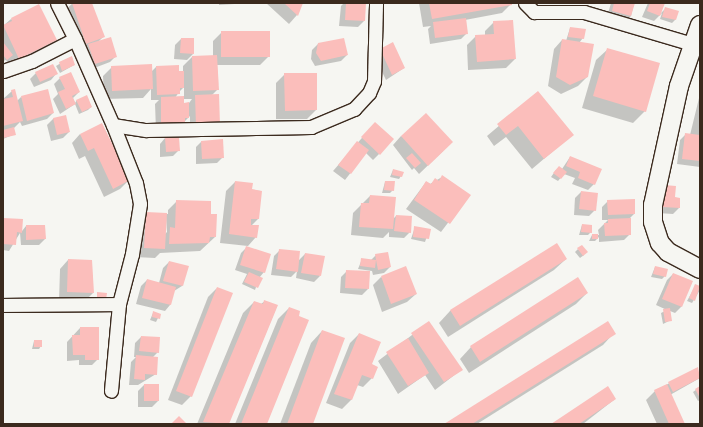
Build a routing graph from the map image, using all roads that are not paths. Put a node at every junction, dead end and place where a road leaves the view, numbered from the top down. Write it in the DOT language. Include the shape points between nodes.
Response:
graph roads {
  1 [pos="57,3"];
  2 [pos="376,3"];
  3 [pos="525,3"];
  4 [pos="700,25"];
  5 [pos="75,39"];
  6 [pos="692,44"];
  7 [pos="3,71"];
  8 [pos="113,125"];
  9 [pos="700,269"];
  10 [pos="119,304"];
  11 [pos="3,305"];
  12 [pos="111,391"];
  1 -- 5 [label="street"];
  2 -- 8 [label="street" via="374,81 365,98 354,109 311,127 146,130"];
  3 -- 6 [label="street" via="534,12 584,12"];
  4 -- 6 [label="street"];
  5 -- 7 [label="street" via="32,61"];
  5 -- 8 [label="street"];
  6 -- 9 [label="street" via="670,126 653,204 653,222 660,243 668,252"];
  8 -- 10 [label="street" via="136,184 140,204 132,254"];
  10 -- 11 [label="street"];
  10 -- 12 [label="street"];
}
